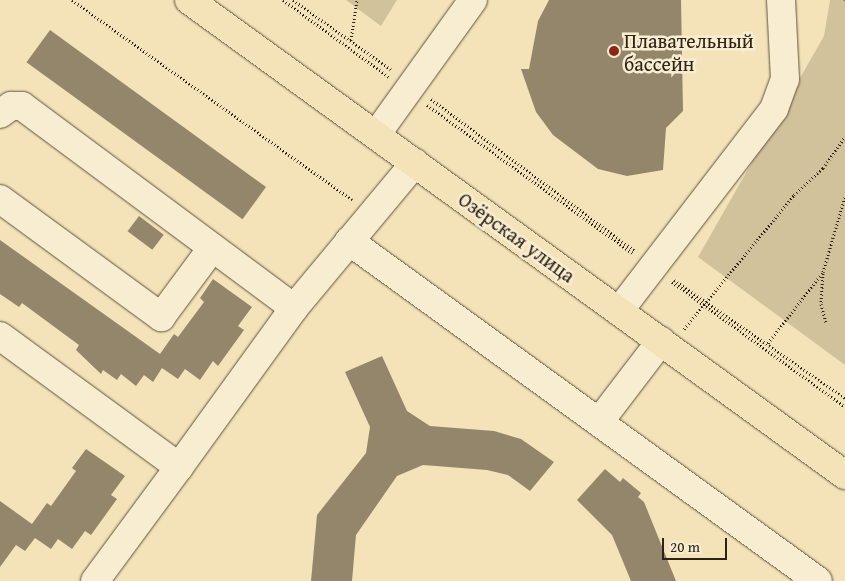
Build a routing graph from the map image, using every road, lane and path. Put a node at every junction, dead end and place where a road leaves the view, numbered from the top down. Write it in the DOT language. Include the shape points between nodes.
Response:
graph roads {
  1 [pos="72,0"];
  2 [pos="188,0"];
  3 [pos="283,0"];
  4 [pos="293,0"];
  5 [pos="357,0"];
  6 [pos="473,0"];
  7 [pos="781,0"];
  8 [pos="351,40"];
  9 [pos="410,88"];
  10 [pos="0,114"];
  11 [pos="376,135"];
  12 [pos="845,136"];
  13 [pos="415,164"];
  14 [pos="845,197"];
  15 [pos="0,199"];
  16 [pos="372,214"];
  17 [pos="349,241"];
  18 [pos="212,248"];
  19 [pos="653,266"];
  20 [pos="823,272"];
  21 [pos="704,302"];
  22 [pos="294,308"];
  23 [pos="619,311"];
  24 [pos="826,323"];
  25 [pos="0,336"];
  26 [pos="768,343"];
  27 [pos="666,344"];
  28 [pos="845,398"];
  29 [pos="845,408"];
  30 [pos="598,422"];
  31 [pos="179,467"];
  32 [pos="845,475"];
  33 [pos="95,581"];
  34 [pos="818,581"];
  1 -- 16 [label="path"];
  2 -- 11 [label="main road, Озёрская улица"];
  3 -- 9 [label="path"];
  4 -- 8 [label="path"];
  5 -- 8 [label="path"];
  6 -- 9 [label="lane"];
  7 -- 19 [label="lane" via="785,79 774,109"];
  8 -- 9 [label="path"];
  9 -- 11 [label="lane"];
  9 -- 19 [label="path"];
  9 -- 19 [label="path"];
  10 -- 18 [label="lane" via="11,106 22,106"];
  11 -- 13 [label="main road, Озёрская улица"];
  12 -- 21 [label="path" via="823,168 794,195"];
  13 -- 16 [label="lane"];
  13 -- 23 [label="main road, Озёрская улица"];
  14 -- 20 [label="path"];
  15 -- 18 [label="lane" via="161,317"];
  16 -- 17 [label="lane"];
  17 -- 22 [label="lane"];
  17 -- 30 [label="lane"];
  18 -- 22 [label="lane"];
  19 -- 21 [label="path"];
  19 -- 23 [label="lane"];
  19 -- 29 [label="path"];
  20 -- 24 [label="path" via="821,304"];
  20 -- 26 [label="path"];
  21 -- 26 [label="path"];
  21 -- 27 [label="path"];
  22 -- 31 [label="lane"];
  23 -- 27 [label="main road, Озёрская улица"];
  25 -- 31 [label="lane"];
  26 -- 28 [label="path"];
  27 -- 30 [label="lane"];
  27 -- 32 [label="main road, Озёрская улица"];
  30 -- 34 [label="lane"];
  31 -- 33 [label="lane"];
}
